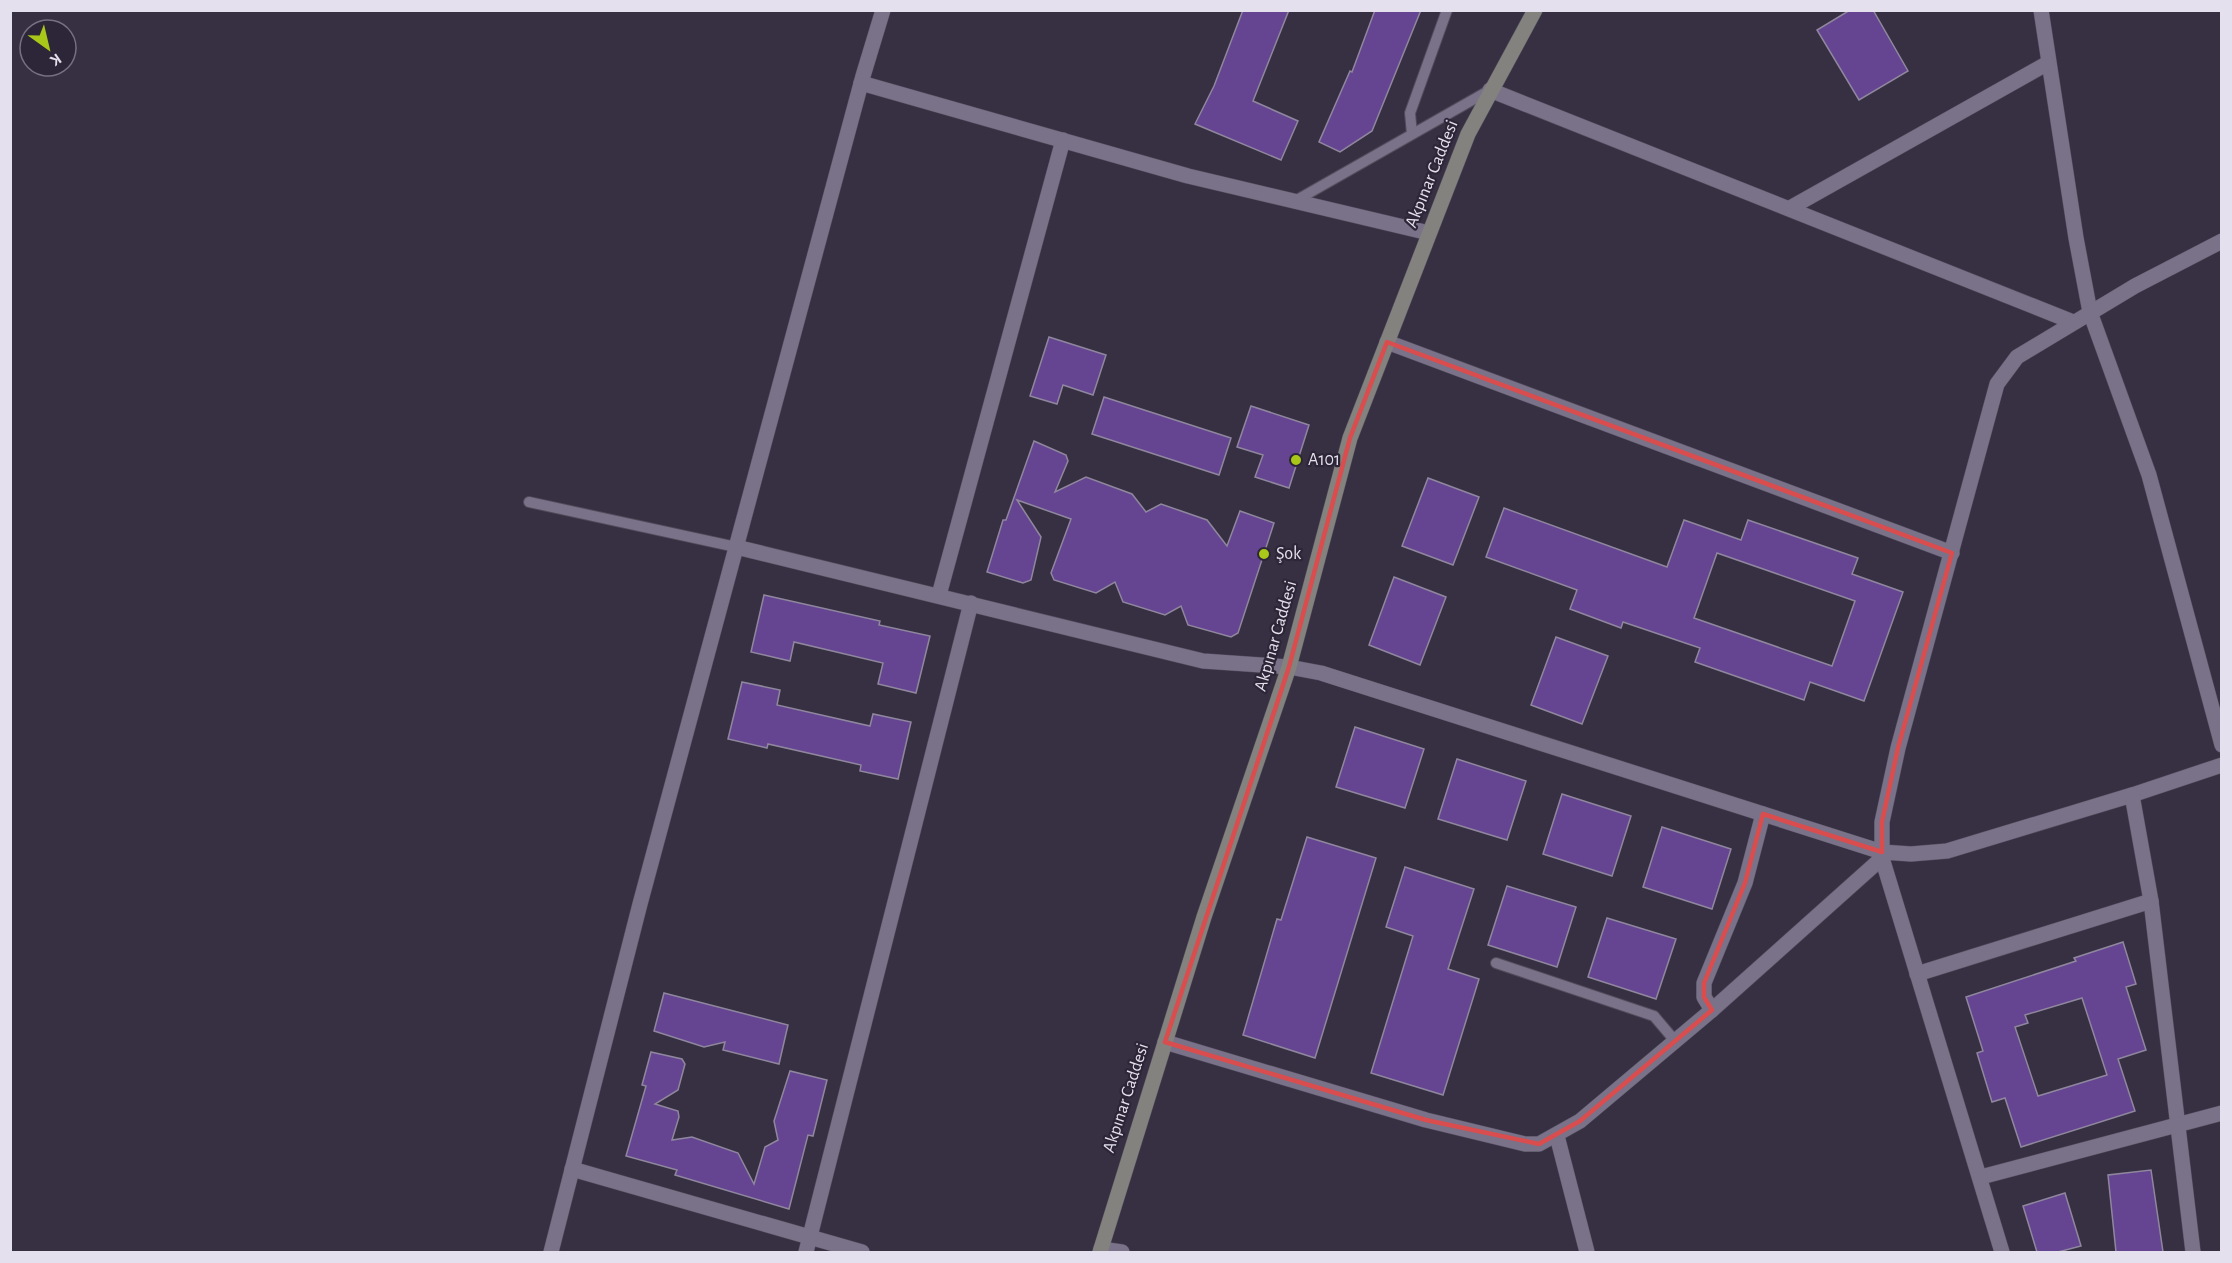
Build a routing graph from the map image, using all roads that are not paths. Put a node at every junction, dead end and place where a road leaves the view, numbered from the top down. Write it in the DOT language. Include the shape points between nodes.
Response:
graph roads {
  1 [pos="883,10"];
  2 [pos="1448,10"];
  3 [pos="1535,10"];
  4 [pos="2042,10"];
  5 [pos="2048,63"];
  6 [pos="861,83"];
  7 [pos="1490,90"];
  8 [pos="1412,134"];
  9 [pos="1063,140"];
  10 [pos="1295,201"];
  11 [pos="1790,208"];
  12 [pos="1429,232"];
  13 [pos="2222,241"];
  14 [pos="2090,312"];
  15 [pos="2073,322"];
  16 [pos="1387,342"];
  17 [pos="529,502"];
  18 [pos="736,547"];
  19 [pos="1952,553"];
  20 [pos="939,595"];
  21 [pos="971,603"];
  22 [pos="1289,667"];
  23 [pos="2222,745"];
  24 [pos="2222,765"];
  25 [pos="2132,795"];
  26 [pos="1763,814"];
  27 [pos="1882,855"];
  28 [pos="2151,901"];
  29 [pos="1496,963"];
  30 [pos="1917,974"];
  31 [pos="1712,1010"];
  32 [pos="1165,1042"];
  33 [pos="1676,1042"];
  34 [pos="2222,1113"];
  35 [pos="2178,1126"];
  36 [pos="1557,1136"];
  37 [pos="572,1169"];
  38 [pos="1981,1177"];
  39 [pos="808,1245"];
  40 [pos="1100,1251"];
  41 [pos="550,1252"];
  42 [pos="862,1252"];
  43 [pos="1122,1252"];
  44 [pos="1587,1252"];
  45 [pos="2002,1252"];
  46 [pos="2193,1252"];
  1 -- 6 [label="street"];
  2 -- 8 [label="lane" via="1410,113"];
  3 -- 7 [label="street, Akpınar Caddesi"];
  4 -- 5 [label="street"];
  5 -- 11 [label="street"];
  5 -- 14 [label="street"];
  6 -- 9 [label="street"];
  6 -- 18 [label="street"];
  7 -- 8 [label="lane"];
  7 -- 11 [label="street"];
  7 -- 12 [label="street, Akpınar Caddesi"];
  8 -- 10 [label="lane"];
  9 -- 10 [label="street" via="1188,176"];
  9 -- 20 [label="street"];
  10 -- 12 [label="street"];
  11 -- 15 [label="street"];
  12 -- 16 [label="street, Akpınar Caddesi"];
  13 -- 14 [label="street"];
  14 -- 15 [label="street"];
  14 -- 23 [label="street" via="2149,475"];
  15 -- 19 [label="street" via="2017,357 1997,384"];
  16 -- 19 [label="street"];
  16 -- 22 [label="street, Akpınar Caddesi" via="1350,438"];
  17 -- 18 [label="lane"];
  18 -- 20 [label="street"];
  18 -- 37 [label="street"];
  19 -- 27 [label="street" via="1898,748 1882,822"];
  20 -- 21 [label="street"];
  21 -- 22 [label="street" via="1203,661"];
  21 -- 39 [label="street"];
  22 -- 26 [label="street" via="1320,673"];
  22 -- 32 [label="street, Akpınar Caddesi"];
  24 -- 25 [label="street"];
  25 -- 27 [label="street" via="1947,851"];
  25 -- 28 [label="street"];
  26 -- 27 [label="street"];
  26 -- 31 [label="street" via="1745,884 1704,983 1704,997"];
  27 -- 30 [label="street"];
  27 -- 31 [label="street"];
  28 -- 30 [label="street"];
  28 -- 35 [label="street"];
  29 -- 33 [label="lane" via="1654,1016"];
  30 -- 38 [label="street"];
  31 -- 33 [label="street"];
  32 -- 36 [label="street" via="1426,1120 1525,1144 1539,1144"];
  32 -- 40 [label="street, Akpınar Caddesi"];
  33 -- 36 [label="street"];
  34 -- 35 [label="street"];
  35 -- 38 [label="street"];
  35 -- 46 [label="street"];
  36 -- 44 [label="street"];
  37 -- 39 [label="street"];
  37 -- 41 [label="street"];
  38 -- 45 [label="street"];
  39 -- 42 [label="street"];
  40 -- 43 [label="street"];
}
